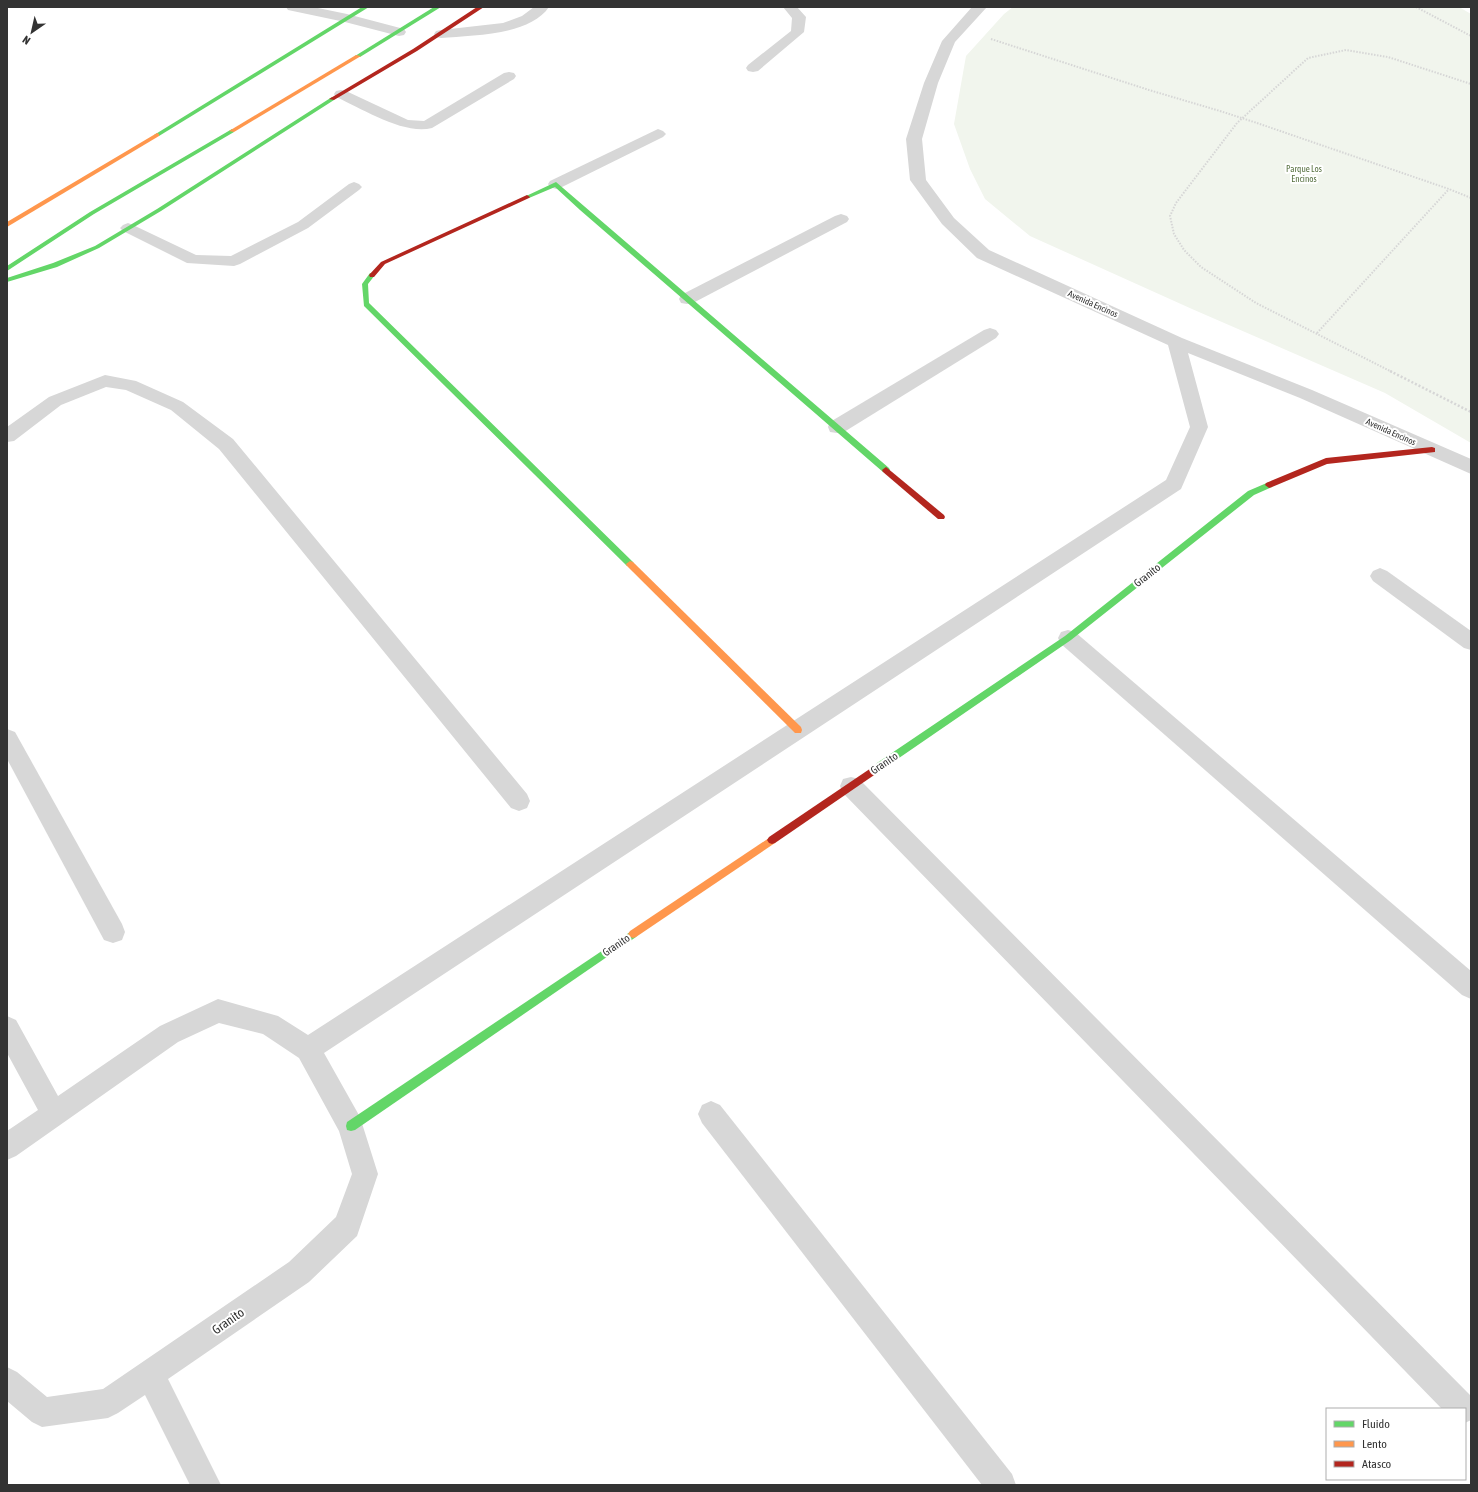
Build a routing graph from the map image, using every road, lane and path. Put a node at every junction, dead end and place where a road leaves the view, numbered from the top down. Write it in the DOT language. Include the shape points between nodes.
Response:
graph roads {
  1 [pos="292,7"];
  2 [pos="366,7"];
  3 [pos="438,7"];
  4 [pos="481,7"];
  5 [pos="542,7"];
  6 [pos="790,7"];
  7 [pos="980,7"];
  8 [pos="1416,7"];
  9 [pos="347,18"];
  10 [pos="960,29"];
  11 [pos="399,32"];
  12 [pos="441,34"];
  13 [pos="1471,36"];
  14 [pos="752,68"];
  15 [pos="509,76"];
  16 [pos="1471,84"];
  17 [pos="341,94"];
  18 [pos="658,134"];
  19 [pos="556,184"];
  20 [pos="354,187"];
  21 [pos="1449,189"];
  22 [pos="1471,198"];
  23 [pos="841,219"];
  24 [pos="7,225"];
  25 [pos="128,228"];
  26 [pos="7,269"];
  27 [pos="7,280"];
  28 [pos="687,299"];
  29 [pos="1317,333"];
  30 [pos="990,334"];
  31 [pos="1176,342"];
  32 [pos="1471,412"];
  33 [pos="837,427"];
  34 [pos="7,436"];
  35 [pos="1432,450"];
  36 [pos="1471,467"];
  37 [pos="941,516"];
  38 [pos="1380,576"];
  39 [pos="1068,638"];
  40 [pos="1471,642"];
  41 [pos="798,730"];
  42 [pos="7,738"];
  43 [pos="851,786"];
  44 [pos="519,801"];
  45 [pos="113,932"];
  46 [pos="1471,987"];
  47 [pos="7,1028"];
  48 [pos="308,1049"];
  49 [pos="54,1114"];
  50 [pos="711,1114"];
  51 [pos="351,1126"];
  52 [pos="7,1147"];
  53 [pos="150,1374"];
  54 [pos="7,1382"];
  55 [pos="1462,1408"];
  56 [pos="206,1485"];
  57 [pos="1001,1485"];
  1 -- 9 [label="street"];
  2 -- 9 [label="street"];
  3 -- 11 [label="street"];
  4 -- 12 [label="street"];
  5 -- 12 [label="lane" via="526,19 505,27"];
  6 -- 14 [label="lane" via="799,17 797,32"];
  7 -- 10 [label="street, Avenida Encinos"];
  8 -- 13 [label="path"];
  9 -- 11 [label="street"];
  9 -- 24 [label="street"];
  10 -- 21 [label="path, bridge" via="1257,123"];
  10 -- 31 [label="street, Avenida Encinos" via="949,41 931,83 914,139 918,180 948,220 983,254"];
  11 -- 26 [label="street" via="92,213"];
  12 -- 17 [label="street"];
  15 -- 17 [label="lane" via="427,126 405,124"];
  16 -- 29 [label="path" via="1388,57 1346,50 1308,58 1237,123 1176,203 1170,216 1174,234 1184,250 1201,267 1256,303"];
  17 -- 25 [label="street"];
  18 -- 19 [label="street"];
  19 -- 28 [label="street"];
  19 -- 41 [label="street" via="383,263 365,284 366,304"];
  20 -- 25 [label="lane" via="303,226 234,261 193,260"];
  21 -- 22 [label="path"];
  21 -- 29 [label="path"];
  23 -- 28 [label="street"];
  25 -- 27 [label="street" via="97,247 55,265"];
  28 -- 33 [label="street"];
  29 -- 32 [label="path"];
  30 -- 33 [label="street"];
  31 -- 35 [label="street, Avenida Encinos" via="1306,394"];
  31 -- 41 [label="street" via="1199,427 1174,484"];
  33 -- 37 [label="street"];
  34 -- 44 [label="street" via="55,401 105,381 130,385 177,406 226,444"];
  35 -- 36 [label="street, Avenida Encinos"];
  35 -- 39 [label="street, Granito" via="1326,461 1251,493"];
  38 -- 40 [label="street"];
  39 -- 43 [label="street, Granito"];
  39 -- 46 [label="street"];
  41 -- 48 [label="street"];
  42 -- 45 [label="street"];
  43 -- 51 [label="street, Granito"];
  43 -- 55 [label="street"];
  47 -- 49 [label="street"];
  48 -- 49 [label="street, Granito" via="269,1024 218,1011 169,1034"];
  48 -- 51 [label="street, Granito"];
  49 -- 52 [label="street, Granito"];
  50 -- 57 [label="street"];
  51 -- 53 [label="street, Granito" via="365,1174 347,1226 299,1272"];
  53 -- 54 [label="street, Granito" via="108,1403 42,1412"];
  53 -- 56 [label="street"];
}
